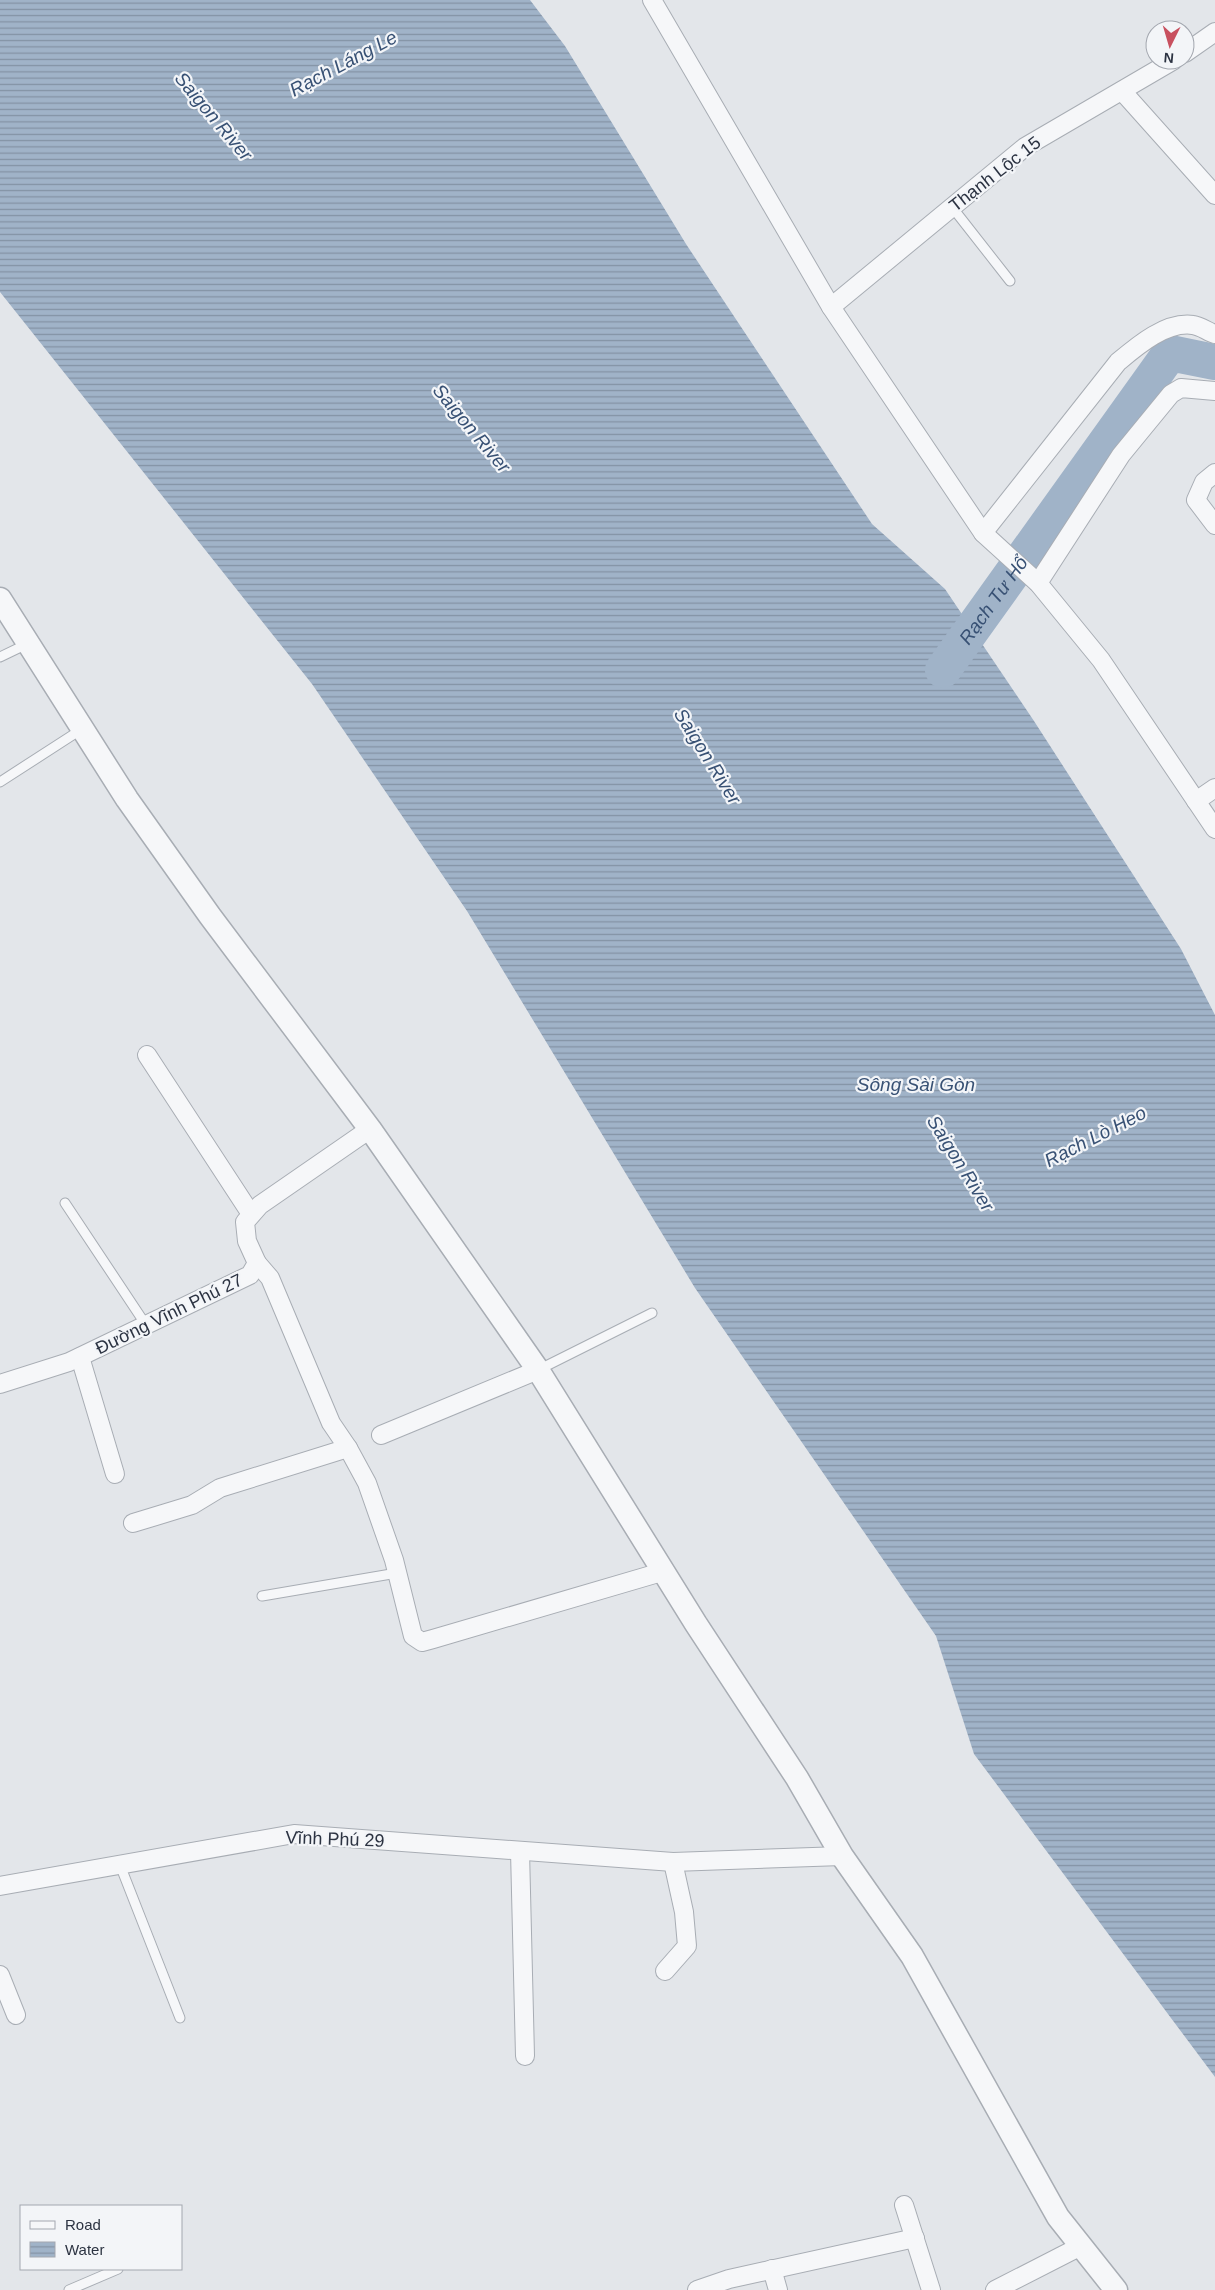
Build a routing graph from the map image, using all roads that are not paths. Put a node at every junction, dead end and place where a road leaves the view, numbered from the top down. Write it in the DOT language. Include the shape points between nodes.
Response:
graph roads {
  1 [pos="652,0"];
  2 [pos="1215,32"];
  3 [pos="1195,46"];
  4 [pos="1158,70"];
  5 [pos="1122,92"];
  6 [pos="1215,195"];
  7 [pos="952,207"];
  8 [pos="1010,281"];
  9 [pos="831,307"];
  10 [pos="1215,334"];
  11 [pos="1215,391"];
  12 [pos="1215,473"];
  13 [pos="1215,525"];
  14 [pos="989,537"];
  15 [pos="1032,579"];
  16 [pos="0,599"];
  17 [pos="27,644"];
  18 [pos="0,657"];
  19 [pos="82,729"];
  20 [pos="0,782"];
  21 [pos="1215,788"];
  22 [pos="1196,801"];
  23 [pos="1215,829"];
  24 [pos="147,1055"];
  25 [pos="370,1129"];
  26 [pos="65,1203"];
  27 [pos="251,1214"];
  28 [pos="257,1263"];
  29 [pos="652,1313"];
  30 [pos="146,1324"];
  31 [pos="80,1357"];
  32 [pos="538,1370"];
  33 [pos="0,1384"];
  34 [pos="381,1435"];
  35 [pos="348,1448"];
  36 [pos="115,1474"];
  37 [pos="133,1523"];
  38 [pos="665,1572"];
  39 [pos="397,1573"];
  40 [pos="262,1596"];
  41 [pos="838,1848"];
  42 [pos="520,1851"];
  43 [pos="673,1862"];
  44 [pos="120,1865"];
  45 [pos="0,1886"];
  46 [pos="665,1971"];
  47 [pos="0,1975"];
  48 [pos="16,2015"];
  49 [pos="180,2018"];
  50 [pos="525,2056"];
  51 [pos="904,2205"];
  52 [pos="914,2238"];
  53 [pos="1080,2246"];
  54 [pos="772,2269"];
  55 [pos="116,2270"];
  56 [pos="69,2290"];
  57 [pos="697,2290"];
  58 [pos="778,2290"];
  59 [pos="931,2290"];
  60 [pos="995,2290"];
  61 [pos="1116,2290"];
  1 -- 9 [label="street"];
  2 -- 3 [label="street"];
  4 -- 5 [label="street, Thạnh Lộc 15"];
  5 -- 6 [label="street"];
  5 -- 7 [label="street, Thạnh Lộc 15" via="1025,146"];
  7 -- 8 [label="lane"];
  7 -- 9 [label="street, Thạnh Lộc 15"];
  9 -- 14 [label="street"];
  10 -- 14 [label="street" via="1194,325 1176,325 1139,345 1118,362"];
  11 -- 15 [label="street" via="1181,388 1172,394 1121,455"];
  12 -- 13 [label="street" via="1204,482 1196,500"];
  14 -- 15 [label="street"];
  15 -- 22 [label="street" via="1101,660"];
  16 -- 17 [label="street"];
  17 -- 18 [label="lane"];
  17 -- 19 [label="street"];
  19 -- 20 [label="lane"];
  19 -- 25 [label="street" via="210,916"];
  21 -- 22 [label="street"];
  22 -- 23 [label="street"];
  24 -- 27 [label="street"];
  25 -- 27 [label="street"];
  25 -- 32 [label="street"];
  26 -- 30 [label="lane"];
  27 -- 28 [label="street, Đường Vĩnh Phú 27" via="245,1222 247,1241"];
  28 -- 30 [label="street, Đường Vĩnh Phú 27" via="250,1275"];
  28 -- 35 [label="street" via="270,1278 331,1423"];
  29 -- 32 [label="lane"];
  30 -- 31 [label="street, Đường Vĩnh Phú 27"];
  31 -- 33 [label="street, Đường Vĩnh Phú 27"];
  31 -- 36 [label="street"];
  32 -- 34 [label="street"];
  32 -- 38 [label="street"];
  35 -- 37 [label="street" via="220,1488 192,1505"];
  35 -- 39 [label="street" via="366,1483"];
  38 -- 39 [label="street" via="422,1642 413,1636"];
  38 -- 41 [label="street"];
  39 -- 40 [label="lane"];
  41 -- 43 [label="street, Vĩnh Phú 29"];
  41 -- 53 [label="street" via="912,1956 1058,2217"];
  42 -- 43 [label="street, Vĩnh Phú 29"];
  42 -- 44 [label="street, Vĩnh Phú 29" via="294,1834"];
  42 -- 50 [label="street"];
  43 -- 46 [label="street" via="684,1912 687,1946"];
  44 -- 45 [label="street, Vĩnh Phú 29"];
  44 -- 49 [label="lane"];
  47 -- 48 [label="street"];
  51 -- 52 [label="street"];
  52 -- 54 [label="street"];
  52 -- 59 [label="street"];
  53 -- 60 [label="street"];
  53 -- 61 [label="street"];
  54 -- 57 [label="street"];
  54 -- 58 [label="street"];
  55 -- 56 [label="lane"];
}
